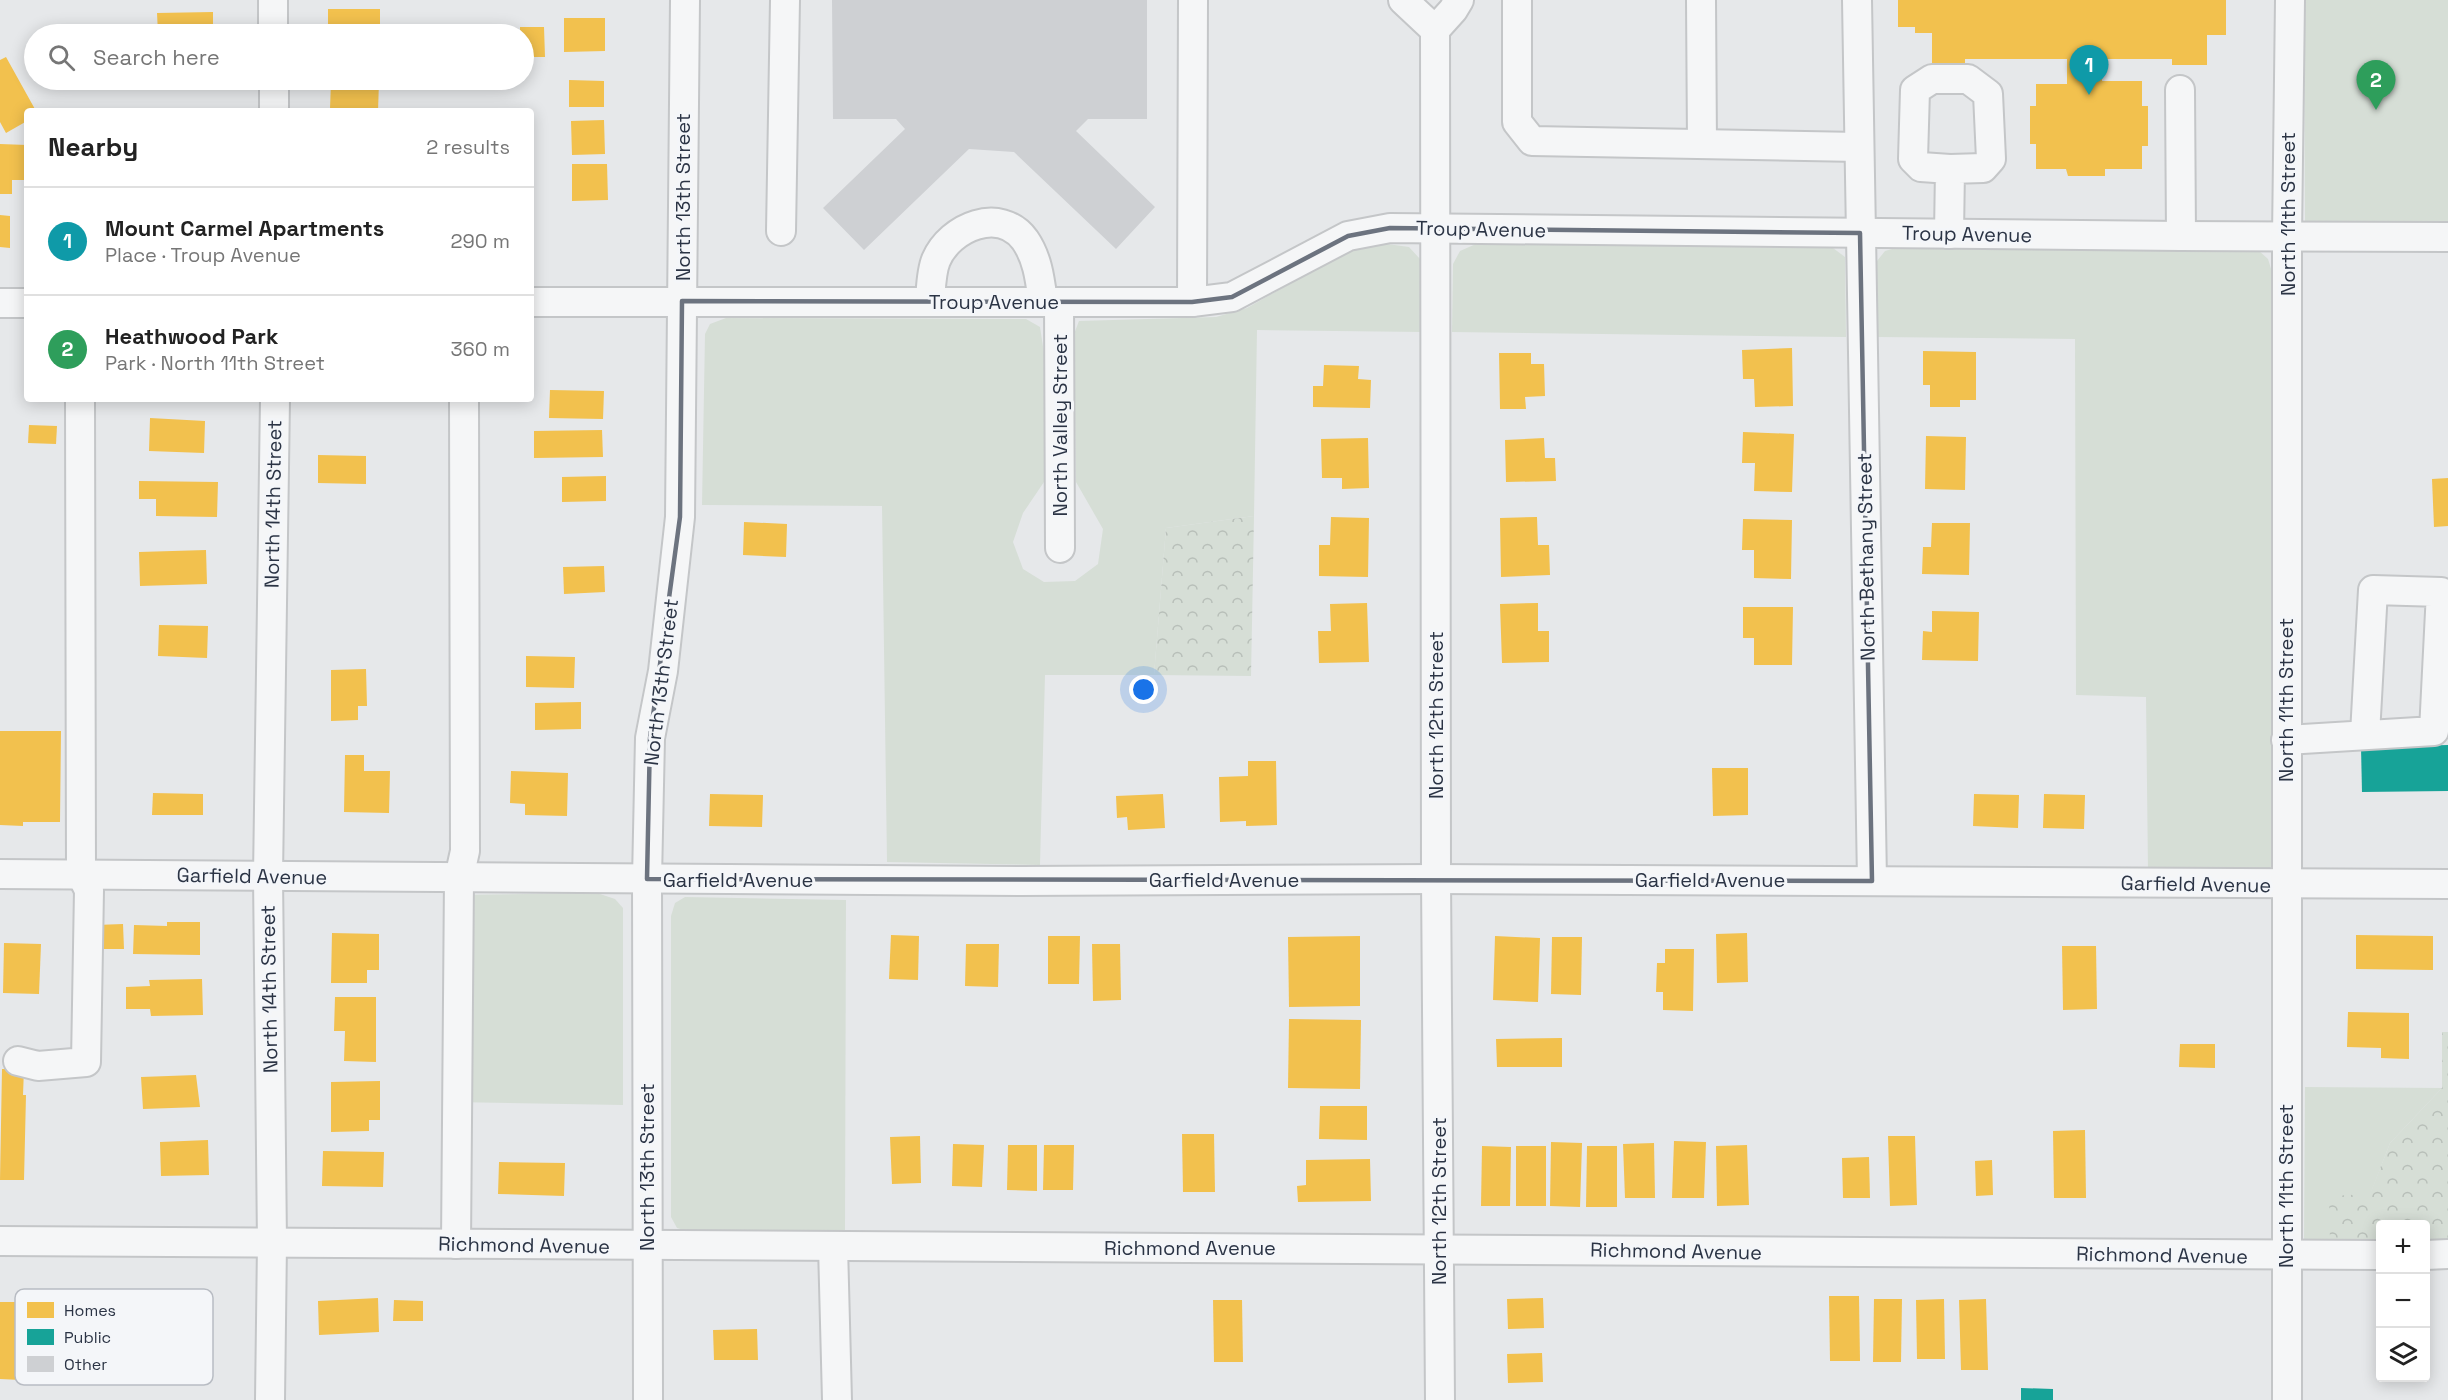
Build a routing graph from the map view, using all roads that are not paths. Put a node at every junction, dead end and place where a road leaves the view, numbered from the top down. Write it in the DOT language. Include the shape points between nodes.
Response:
graph roads {
  1 [pos="273,0"];
  2 [pos="685,0"];
  3 [pos="785,0"];
  4 [pos="1193,0"];
  5 [pos="1403,0"];
  6 [pos="1459,0"];
  7 [pos="1517,0"];
  8 [pos="1701,0"];
  9 [pos="1857,0"];
  10 [pos="2290,0"];
  11 [pos="273,24"];
  12 [pos="1435,30"];
  13 [pos="274,90"];
  14 [pos="2180,90"];
  15 [pos="274,108"];
  16 [pos="1702,144"];
  17 [pos="1859,147"];
  18 [pos="1950,169"];
  19 [pos="1437,228"];
  20 [pos="781,231"];
  21 [pos="1860,233"];
  22 [pos="1949,234"];
  23 [pos="2181,237"];
  24 [pos="2287,237"];
  25 [pos="2448,237"];
  26 [pos="682,301"];
  27 [pos="930,301"];
  28 [pos="534,302"];
  29 [pos="1051,302"];
  30 [pos="1192,302"];
  31 [pos="0,303"];
  32 [pos="24,303"];
  33 [pos="80,402"];
  34 [pos="275,402"];
  35 [pos="464,402"];
  36 [pos="1060,548"];
  37 [pos="2365,734"];
  38 [pos="2286,740"];
  39 [pos="0,874"];
  40 [pos="81,874"];
  41 [pos="268,876"];
  42 [pos="459,878"];
  43 [pos="647,879"];
  44 [pos="1436,879"];
  45 [pos="1872,881"];
  46 [pos="2448,884"];
  47 [pos="2286,885"];
  48 [pos="18,1061"];
  49 [pos="0,1241"];
  50 [pos="272,1242"];
  51 [pos="456,1244"];
  52 [pos="647,1246"];
  53 [pos="833,1246"];
  54 [pos="1439,1248"];
  55 [pos="2448,1254"];
  56 [pos="2376,1255"];
  57 [pos="2430,1255"];
  58 [pos="2286,1256"];
  59 [pos="270,1400"];
  60 [pos="648,1400"];
  61 [pos="837,1400"];
  62 [pos="1440,1400"];
  63 [pos="2287,1400"];
  1 -- 11 [label="street"];
  2 -- 26 [label="street, North 13th Street"];
  3 -- 20 [label="street"];
  4 -- 30 [label="street"];
  5 -- 12 [label="street"];
  6 -- 12 [label="street"];
  7 -- 16 [label="street" via="1517,122 1532,141"];
  8 -- 16 [label="street"];
  9 -- 17 [label="street, North Bethany Street"];
  10 -- 24 [label="street, North 11th Street"];
  12 -- 19 [label="street, North 12th Street"];
  13 -- 15 [label="street"];
  14 -- 23 [label="street"];
  16 -- 17 [label="street"];
  17 -- 21 [label="street, North Bethany Street"];
  18 -- 22 [label="street"];
  19 -- 21 [label="street, Troup Avenue"];
  19 -- 30 [label="street, Troup Avenue" via="1390,228 1348,236 1232,297"];
  19 -- 44 [label="street, North 12th Street"];
  21 -- 22 [label="street, Troup Avenue"];
  21 -- 45 [label="street, North Bethany Street"];
  22 -- 23 [label="street, Troup Avenue"];
  23 -- 24 [label="street, Troup Avenue"];
  24 -- 25 [label="street, Troup Avenue"];
  24 -- 38 [label="street, North 11th Street"];
  26 -- 27 [label="street, Troup Avenue"];
  26 -- 28 [label="street, Troup Avenue"];
  26 -- 43 [label="street, North 13th Street" via="680,517 663,671 650,738"];
  27 -- 29 [label="street, Troup Avenue"];
  27 -- 29 [label="street, North Valley Street" via="935,261 948,241 967,227 986,222 1007,226 1024,239"];
  29 -- 30 [label="street, Troup Avenue"];
  29 -- 36 [label="street, North Valley Street"];
  31 -- 32 [label="street"];
  33 -- 40 [label="street"];
  34 -- 41 [label="street, North 14th Street"];
  35 -- 42 [label="street" via="465,851"];
  37 -- 37 [label="street" via="2434,731 2441,592 2373,590"];
  37 -- 38 [label="street"];
  38 -- 47 [label="street, North 11th Street"];
  39 -- 40 [label="street, Garfield Avenue"];
  40 -- 41 [label="street, Garfield Avenue"];
  40 -- 48 [label="street" via="89,890 86,1062 38,1066"];
  41 -- 42 [label="street, Garfield Avenue"];
  41 -- 50 [label="street, North 14th Street"];
  42 -- 43 [label="street, Garfield Avenue"];
  42 -- 51 [label="street"];
  43 -- 44 [label="street, Garfield Avenue"];
  43 -- 52 [label="street, North 13th Street"];
  44 -- 45 [label="street, Garfield Avenue"];
  44 -- 54 [label="street, North 12th Street"];
  45 -- 47 [label="street, Garfield Avenue"];
  46 -- 47 [label="street, Garfield Avenue"];
  47 -- 58 [label="street, North 11th Street"];
  49 -- 50 [label="street, Richmond Avenue"];
  50 -- 51 [label="street, Richmond Avenue"];
  50 -- 59 [label="street, North 14th Street"];
  51 -- 52 [label="street, Richmond Avenue"];
  52 -- 53 [label="street, Richmond Avenue"];
  52 -- 60 [label="street, North 13th Street"];
  53 -- 54 [label="street, Richmond Avenue"];
  53 -- 61 [label="street"];
  54 -- 58 [label="street, Richmond Avenue"];
  54 -- 62 [label="street, North 12th Street"];
  55 -- 57 [label="street"];
  56 -- 58 [label="street, Richmond Avenue"];
  58 -- 63 [label="street, North 11th Street"];
}
